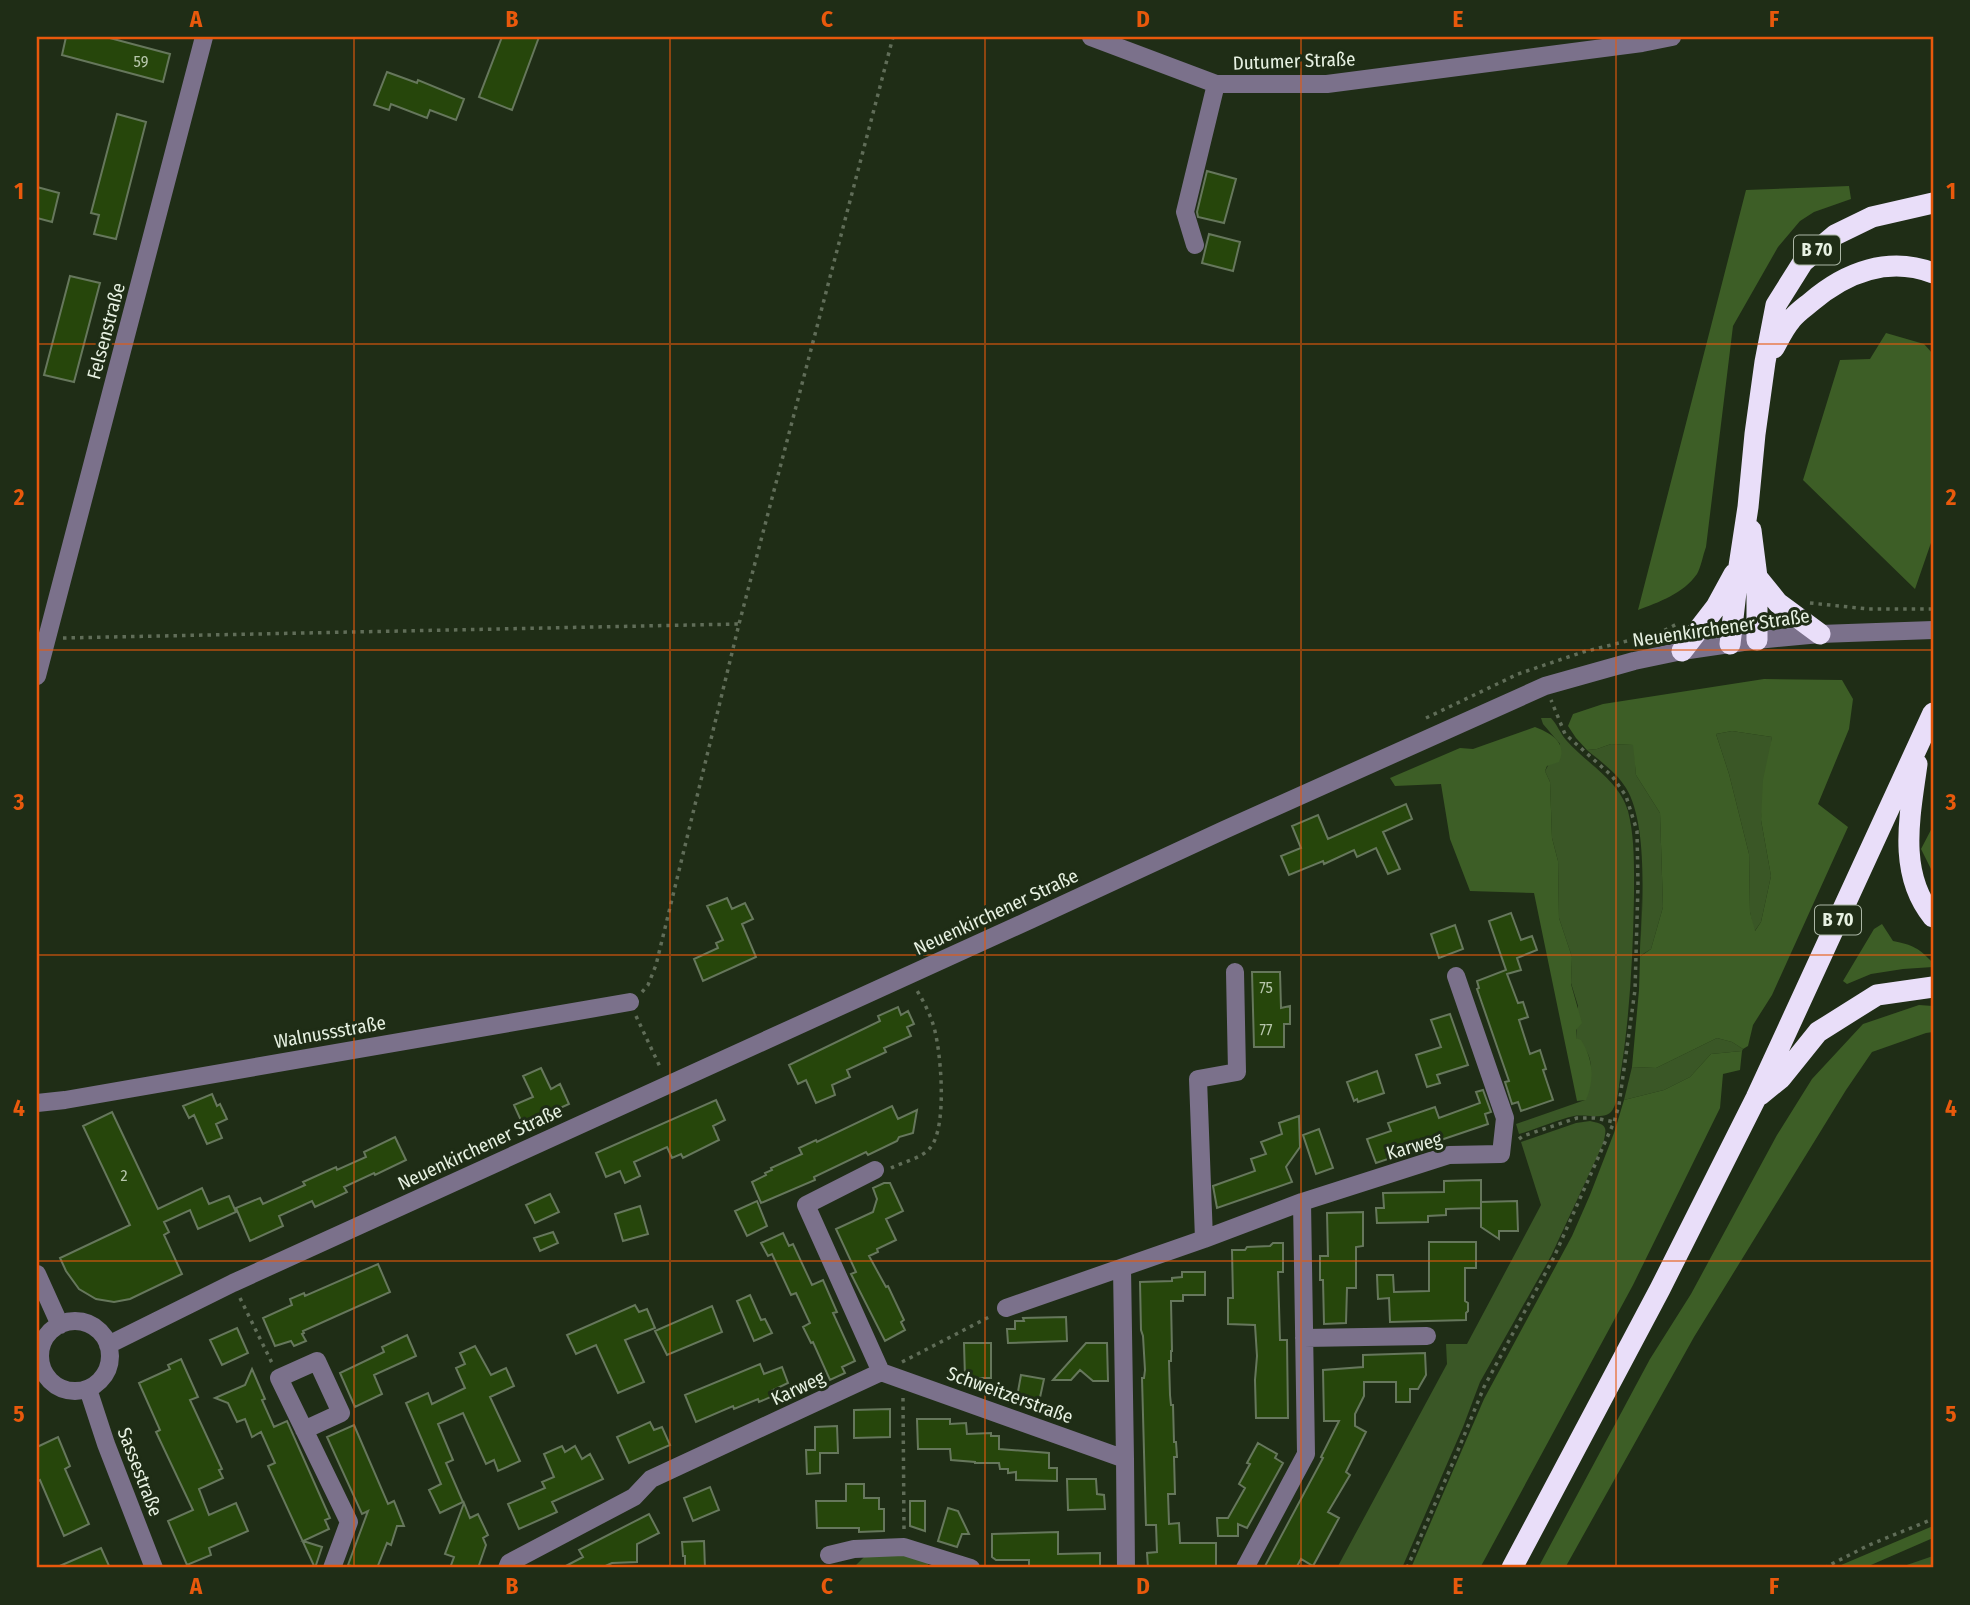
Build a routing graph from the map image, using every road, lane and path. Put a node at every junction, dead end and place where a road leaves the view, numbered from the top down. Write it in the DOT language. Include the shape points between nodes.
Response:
graph roads {
  1 [pos="204,37"];
  2 [pos="893,37"];
  3 [pos="1091,37"];
  4 [pos="1672,37"];
  5 [pos="1216,84"];
  6 [pos="1933,203"];
  7 [pos="1195,245"];
  8 [pos="1933,273"];
  9 [pos="1765,362"];
  10 [pos="1748,572"];
  11 [pos="1933,609"];
  12 [pos="1914,610"];
  13 [pos="739,624"];
  14 [pos="1930,630"];
  15 [pos="1820,634"];
  16 [pos="42,638"];
  17 [pos="1757,640"];
  18 [pos="1730,644"];
  19 [pos="1682,651"];
  20 [pos="37,676"];
  21 [pos="1545,685"];
  22 [pos="1933,713"];
  23 [pos="1921,741"];
  24 [pos="1933,916"];
  25 [pos="1235,972"];
  26 [pos="909,975"];
  27 [pos="1456,976"];
  28 [pos="1933,987"];
  29 [pos="629,1002"];
  30 [pos="667,1084"];
  31 [pos="1756,1098"];
  32 [pos="37,1103"];
  33 [pos="1614,1122"];
  34 [pos="1501,1154"];
  35 [pos="875,1170"];
  36 [pos="1302,1202"];
  37 [pos="1204,1239"];
  38 [pos="1122,1268"];
  39 [pos="37,1273"];
  40 [pos="233,1283"];
  41 [pos="1006,1308"];
  42 [pos="60,1325"];
  43 [pos="1427,1336"];
  44 [pos="1304,1338"];
  45 [pos="108,1345"];
  46 [pos="40,1370"];
  47 [pos="881,1372"];
  48 [pos="279,1378"];
  49 [pos="902,1378"];
  50 [pos="88,1389"];
  51 [pos="304,1430"];
  52 [pos="1125,1459"];
  53 [pos="1933,1519"];
  54 [pos="904,1547"];
  55 [pos="829,1555"];
  56 [pos="154,1568"];
  57 [pos="332,1568"];
  58 [pos="507,1568"];
  59 [pos="971,1568"];
  60 [pos="1126,1568"];
  61 [pos="1245,1568"];
  62 [pos="1406,1568"];
  63 [pos="1512,1568"];
  64 [pos="1824,1568"];
  1 -- 16 [label="street, Felsenstraße"];
  2 -- 13 [label="path"];
  3 -- 5 [label="street, Dutumer Straße"];
  4 -- 5 [label="street, Dutumer Straße" via="1327,84"];
  5 -- 7 [label="street" via="1185,212"];
  6 -- 9 [label="highway, B 70" via="1872,217 1835,235 1802,262 1776,305"];
  8 -- 9 [label="highway, B 70" via="1888,265 1853,274 1791,319"];
  9 -- 10 [label="highway, B 70" via="1748,507"];
  10 -- 15 [label="highway" via="1778,603"];
  10 -- 17 [label="highway, B 70"];
  10 -- 18 [label="highway, B 70"];
  10 -- 19 [label="highway"];
  11 -- 12 [label="path"];
  13 -- 16 [label="path"];
  13 -- 29 [label="path" via="656,965 648,985"];
  14 -- 15 [label="street, Neuenkirchener Straße"];
  15 -- 17 [label="street, Neuenkirchener Straße"];
  16 -- 20 [label="street, Felsenstraße"];
  17 -- 18 [label="street, Neuenkirchener Straße"];
  18 -- 19 [label="street, Neuenkirchener Straße"];
  19 -- 21 [label="street, Neuenkirchener Straße"];
  21 -- 26 [label="street, Neuenkirchener Straße"];
  21 -- 33 [label="path" via="1565,733 1612,776 1626,796 1637,831 1635,990"];
  22 -- 23 [label="highway, B 70"];
  23 -- 24 [label="highway, B 70" via="1908,829 1912,878"];
  23 -- 31 [label="highway, B 70"];
  25 -- 37 [label="street" via="1237,1072 1198,1079"];
  26 -- 30 [label="street, Neuenkirchener Straße"];
  26 -- 35 [label="path" via="933,1025 941,1088 937,1137 930,1149 883,1172"];
  27 -- 34 [label="street" via="1505,1118"];
  28 -- 31 [label="highway, B 70" via="1877,995 1818,1032 1781,1078"];
  29 -- 30 [label="path"];
  29 -- 32 [label="street, Walnussstraße"];
  30 -- 40 [label="street, Neuenkirchener Straße"];
  31 -- 63 [label="highway, B 70"];
  33 -- 34 [label="path" via="1577,1118 1522,1136"];
  33 -- 62 [label="path" via="1554,1257 1484,1387"];
  34 -- 36 [label="street, Karweg" via="1449,1156"];
  35 -- 47 [label="street" via="806,1205"];
  36 -- 37 [label="street, Karweg"];
  36 -- 44 [label="street"];
  37 -- 38 [label="street, Karweg"];
  38 -- 41 [label="street, Karweg"];
  38 -- 52 [label="street"];
  39 -- 42 [label="street"];
  40 -- 45 [label="street, Neuenkirchener Straße"];
  40 -- 48 [label="path"];
  41 -- 47 [label="path"];
  42 -- 45 [label="street" via="89,1324"];
  42 -- 46 [label="street" via="42,1343"];
  43 -- 44 [label="street"];
  44 -- 61 [label="street" via="1306,1454"];
  45 -- 50 [label="street" via="107,1371"];
  46 -- 50 [label="street" via="61,1388"];
  47 -- 49 [label="street, Schweitzerstraße"];
  47 -- 58 [label="street, Karweg" via="651,1479 634,1497"];
  48 -- 51 [label="street"];
  48 -- 51 [label="street" via="317,1361 341,1413"];
  49 -- 52 [label="street, Schweitzerstraße"];
  49 -- 54 [label="path"];
  50 -- 56 [label="street, Sassestraße"];
  51 -- 57 [label="street" via="349,1522"];
  52 -- 60 [label="street"];
  53 -- 64 [label="path"];
  54 -- 55 [label="street"];
  54 -- 59 [label="street"];
}
